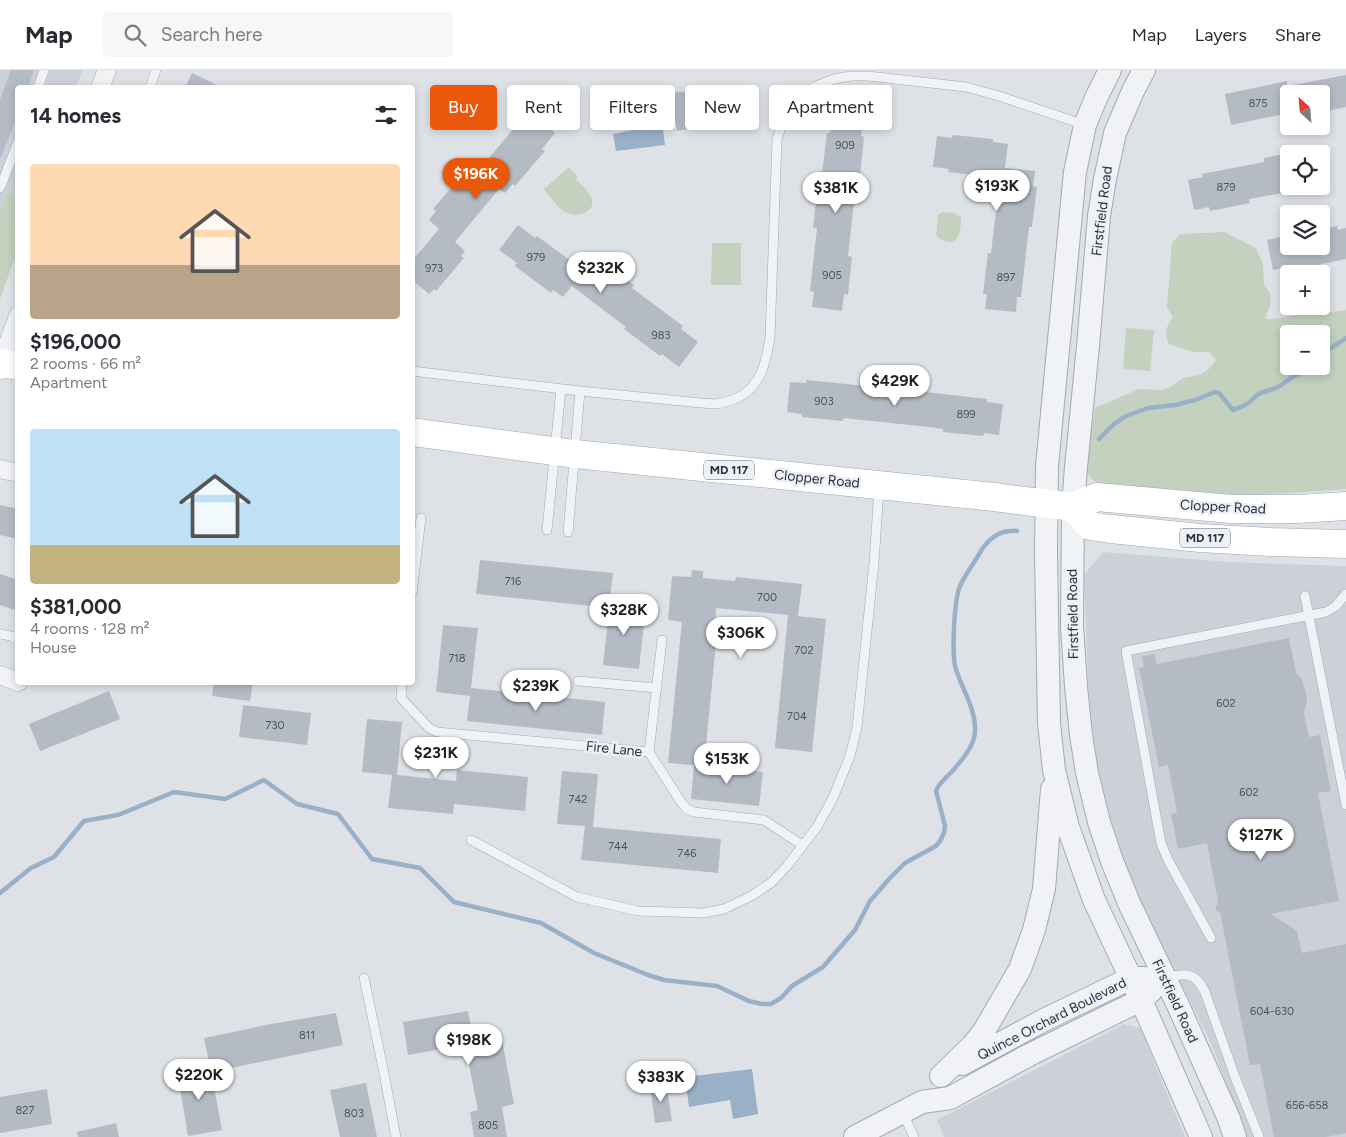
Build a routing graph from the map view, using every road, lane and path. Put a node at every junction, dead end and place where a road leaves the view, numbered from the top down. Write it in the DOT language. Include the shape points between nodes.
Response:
graph roads {
  1 [pos="44,70"];
  2 [pos="107,70"];
  3 [pos="156,70"];
  4 [pos="1110,70"];
  5 [pos="1144,70"];
  6 [pos="39,85"];
  7 [pos="101,85"];
  8 [pos="151,85"];
  9 [pos="1085,125"];
  10 [pos="15,150"];
  11 [pos="0,188"];
  12 [pos="15,327"];
  13 [pos="5,365"];
  14 [pos="415,371"];
  15 [pos="561,389"];
  16 [pos="580,391"];
  17 [pos="415,432"];
  18 [pos="565,453"];
  19 [pos="0,469"];
  20 [pos="15,472"];
  21 [pos="879,485"];
  22 [pos="1046,504"];
  23 [pos="1346,506"];
  24 [pos="1073,507"];
  25 [pos="421,518"];
  26 [pos="547,530"];
  27 [pos="568,532"];
  28 [pos="1344,545"];
  29 [pos="415,568"];
  30 [pos="1346,594"];
  31 [pos="1305,596"];
  32 [pos="1309,615"];
  33 [pos="0,634"];
  34 [pos="15,638"];
  35 [pos="662,640"];
  36 [pos="0,676"];
  37 [pos="15,681"];
  38 [pos="578,681"];
  39 [pos="402,685"];
  40 [pos="657,688"];
  41 [pos="649,752"];
  42 [pos="1054,770"];
  43 [pos="1346,805"];
  44 [pos="471,840"];
  45 [pos="802,845"];
  46 [pos="1211,938"];
  47 [pos="364,978"];
  48 [pos="1130,978"];
  49 [pos="1164,978"];
  50 [pos="1141,1000"];
  51 [pos="941,1076"];
  52 [pos="922,1102"];
  53 [pos="903,1113"];
  54 [pos="396,1137"];
  55 [pos="855,1137"];
  56 [pos="914,1137"];
  57 [pos="1201,1137"];
  58 [pos="1235,1137"];
  59 [pos="1258,1137"];
  1 -- 6 [label="lane"];
  2 -- 7 [label="street"];
  3 -- 8 [label="lane"];
  4 -- 9 [label="street, Firstfield Road"];
  5 -- 24 [label="street, Firstfield Road" via="1115,133 1104,179"];
  9 -- 16 [label="lane" via="966,87 851,76 814,87 787,110 777,139 770,338 765,364 755,384 744,394 717,404"];
  9 -- 22 [label="street, Firstfield Road" via="1075,172"];
  10 -- 11 [label="lane"];
  12 -- 13 [label="street"];
  14 -- 15 [label="lane"];
  15 -- 16 [label="lane"];
  15 -- 18 [label="lane"];
  16 -- 18 [label="lane"];
  17 -- 18 [label="main road, Clopper Road / MD 117"];
  18 -- 21 [label="main road, Clopper Road / MD 117"];
  18 -- 26 [label="lane"];
  18 -- 27 [label="lane"];
  19 -- 20 [label="street"];
  21 -- 22 [label="main road, Clopper Road / MD 117"];
  21 -- 45 [label="lane" via="857,727 850,756 833,798"];
  22 -- 24 [label="main road, Clopper Road / MD 117"];
  22 -- 42 [label="street, Firstfield Road" via="1050,723"];
  23 -- 24 [label="main road, Clopper Road / MD 117" via="1231,509 1097,497"];
  24 -- 28 [label="main road, MD 117" via="1090,526 1111,529 1200,538"];
  24 -- 49 [label="street, Firstfield Road" via="1072,626 1087,773 1112,861"];
  25 -- 29 [label="lane"];
  30 -- 32 [label="lane" via="1330,610"];
  31 -- 32 [label="lane"];
  32 -- 43 [label="lane"];
  32 -- 46 [label="lane" via="1126,651 1161,843"];
  33 -- 34 [label="lane"];
  35 -- 40 [label="lane"];
  36 -- 37 [label="street"];
  38 -- 40 [label="lane"];
  39 -- 41 [label="lane, Fire Lane" via="400,698 437,732"];
  40 -- 41 [label="lane"];
  41 -- 45 [label="lane, Fire Lane" via="687,809 764,820"];
  42 -- 48 [label="street, Firstfield Road" via="1082,869"];
  42 -- 51 [label="street" via="1044,888 1020,968 984,1030"];
  44 -- 45 [label="lane" via="577,897 638,910 682,913 724,909 753,895 772,882"];
  47 -- 54 [label="lane"];
  48 -- 49 [label="street, Quince Orchard Boulevard"];
  48 -- 50 [label="street, Firstfield Road"];
  48 -- 51 [label="street, Quince Orchard Boulevard"];
  49 -- 50 [label="street, Quince Orchard Boulevard"];
  49 -- 58 [label="street, Firstfield Road"];
  49 -- 59 [label="lane" via="1187,974 1200,982"];
  50 -- 52 [label="street, Quince Orchard Boulevard" via="950,1098"];
  50 -- 57 [label="street, Firstfield Road"];
  51 -- 52 [label="street, Quince Orchard Boulevard"];
  52 -- 53 [label="street, Quince Orchard Boulevard"];
  53 -- 55 [label="street, Quince Orchard Boulevard"];
  53 -- 56 [label="lane"];
}
